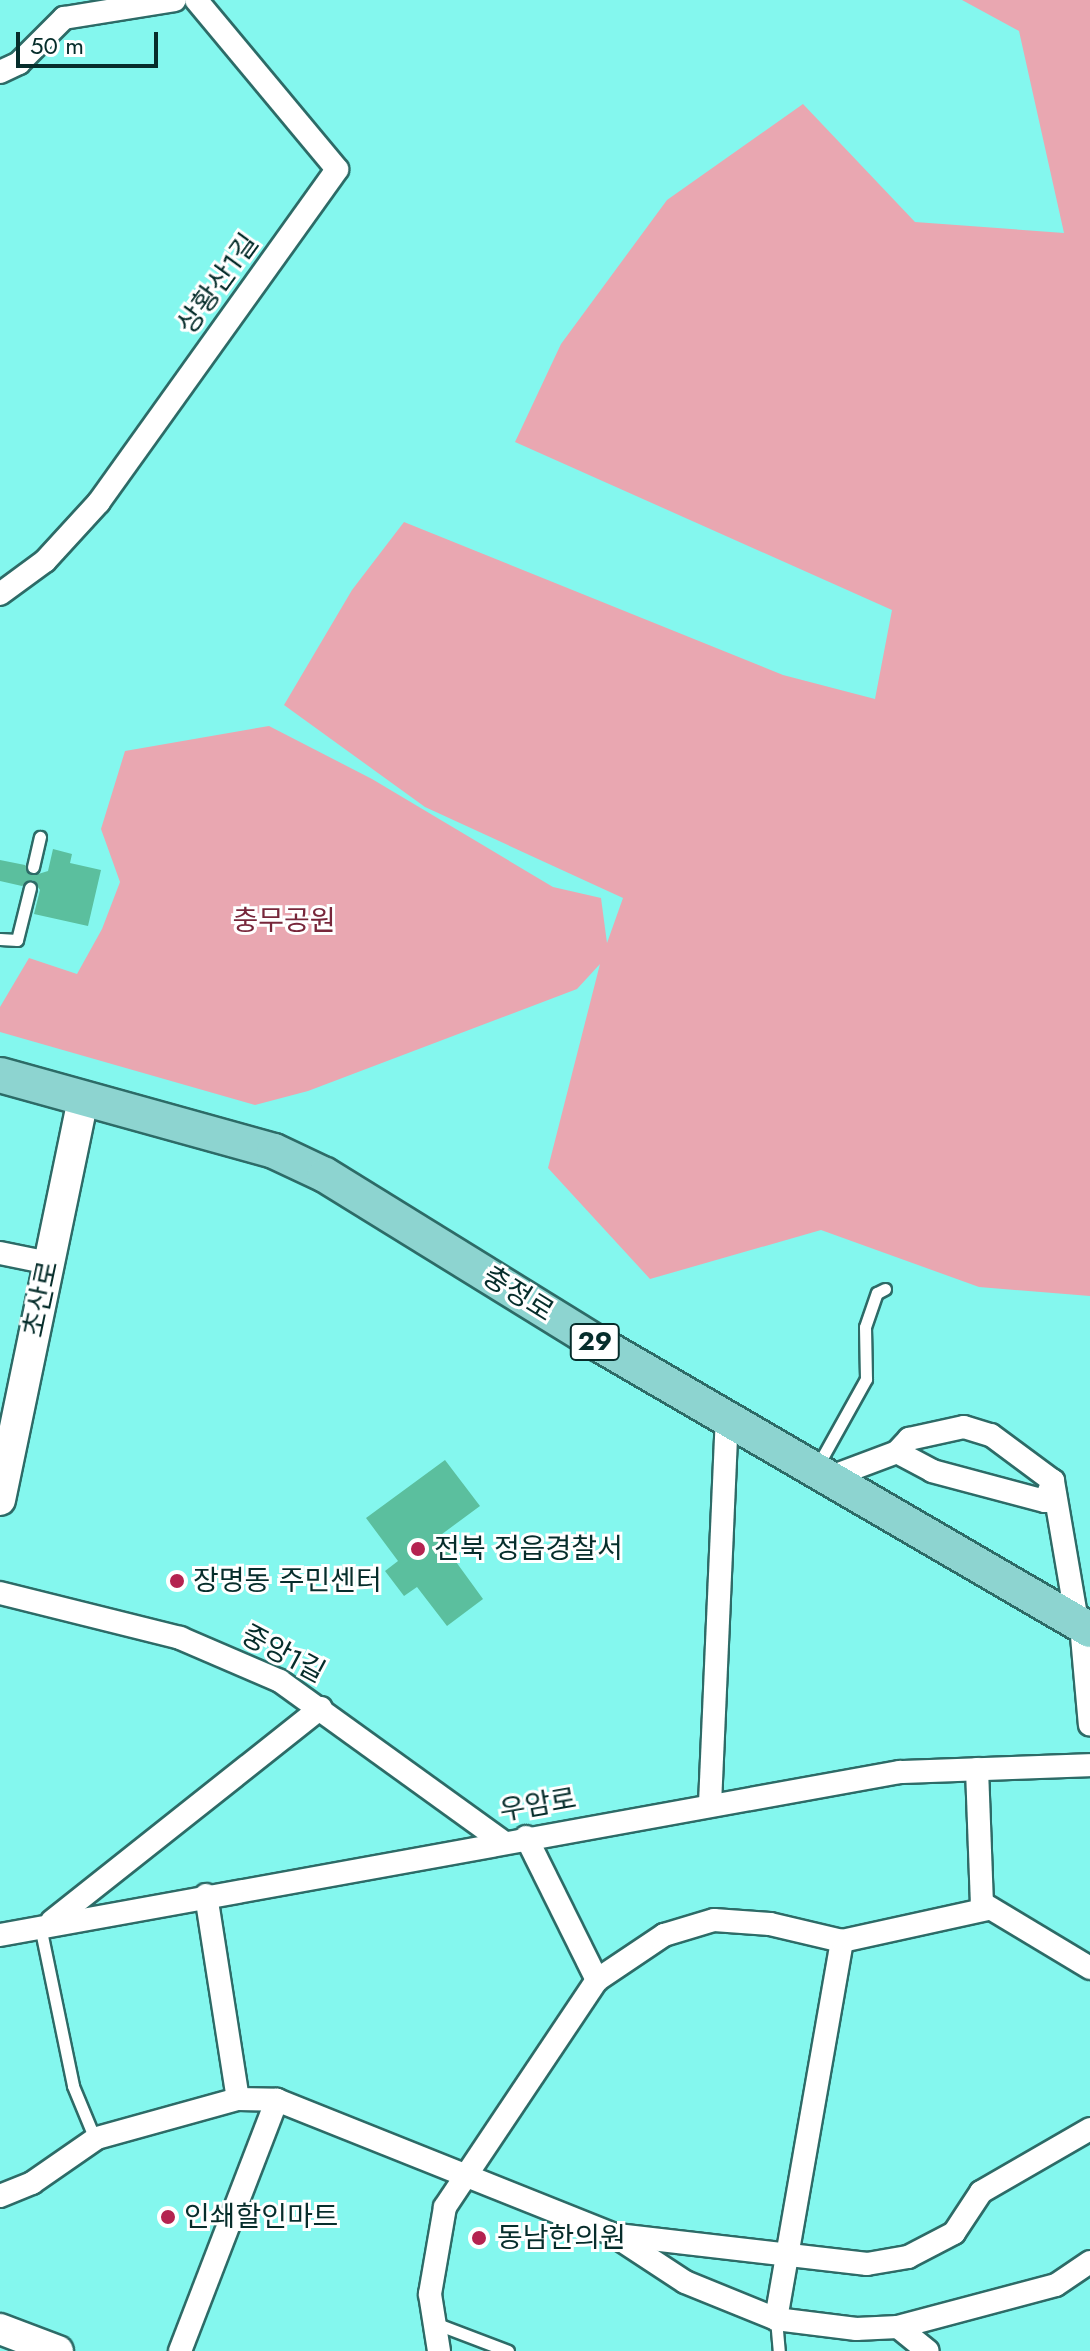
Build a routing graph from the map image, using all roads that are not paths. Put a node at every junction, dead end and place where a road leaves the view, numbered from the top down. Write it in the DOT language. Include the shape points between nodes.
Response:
graph roads {
  1 [pos="175,0"];
  2 [pos="196,0"];
  3 [pos="151,2"];
  4 [pos="0,72"];
  5 [pos="0,594"];
  6 [pos="40,837"];
  7 [pos="33,867"];
  8 [pos="30,888"];
  9 [pos="0,939"];
  10 [pos="0,1075"];
  11 [pos="83,1098"];
  12 [pos="0,1253"];
  13 [pos="49,1263"];
  14 [pos="885,1289"];
  15 [pos="727,1420"];
  16 [pos="8,1425"];
  17 [pos="897,1452"];
  18 [pos="821,1475"];
  19 [pos="1053,1481"];
  20 [pos="0,1500"];
  21 [pos="0,1593"];
  22 [pos="1083,1626"];
  23 [pos="321,1708"];
  24 [pos="1090,1725"];
  25 [pos="1090,1765"];
  26 [pos="977,1769"];
  27 [pos="710,1804"];
  28 [pos="526,1837"];
  29 [pos="502,1841"];
  30 [pos="206,1895"];
  31 [pos="987,1909"];
  32 [pos="44,1925"];
  33 [pos="0,1935"];
  34 [pos="842,1941"];
  35 [pos="1090,1968"];
  36 [pos="597,1980"];
  37 [pos="238,2099"];
  38 [pos="277,2100"];
  39 [pos="1090,2129"];
  40 [pos="95,2139"];
  41 [pos="462,2176"];
  42 [pos="0,2196"];
  43 [pos="612,2234"];
  44 [pos="789,2255"];
  45 [pos="1090,2262"];
  46 [pos="776,2319"];
  47 [pos="437,2324"];
  48 [pos="898,2327"];
  49 [pos="0,2329"];
  50 [pos="58,2351"];
  51 [pos="180,2351"];
  52 [pos="439,2351"];
  53 [pos="508,2351"];
  54 [pos="779,2351"];
  55 [pos="928,2351"];
  1 -- 3 [label="street"];
  2 -- 5 [label="street, 상황산1길" via="337,169 99,502 45,561"];
  3 -- 4 [label="street" via="64,18 19,63"];
  6 -- 7 [label="lane"];
  8 -- 9 [label="lane" via="17,940"];
  10 -- 11 [label="main road, 충정로 / 29"];
  11 -- 13 [label="street, 초산로"];
  11 -- 15 [label="main road, 충정로 / 29" via="274,1151 325,1175"];
  12 -- 13 [label="street"];
  13 -- 16 [label="street, 초산로"];
  14 -- 18 [label="lane" via="877,1293 865,1327 866,1379"];
  15 -- 18 [label="main road, 충정로 / 29"];
  15 -- 27 [label="street"];
  16 -- 20 [label="street, 초산로"];
  17 -- 18 [label="street"];
  17 -- 19 [label="street" via="932,1471 1045,1501"];
  17 -- 19 [label="street" via="909,1439 964,1427 991,1435"];
  18 -- 22 [label="main road, 충정로 / 29"];
  19 -- 22 [label="street"];
  21 -- 23 [label="street, 중앙1길" via="180,1638 280,1681"];
  22 -- 24 [label="street"];
  23 -- 29 [label="street, 중앙1길"];
  23 -- 32 [label="street"];
  25 -- 26 [label="street, 우암로"];
  26 -- 27 [label="street, 우암로" via="900,1772"];
  26 -- 31 [label="street" via="982,1903"];
  27 -- 28 [label="street, 우암로"];
  28 -- 29 [label="street, 우암로"];
  28 -- 36 [label="street"];
  29 -- 30 [label="street, 우암로"];
  30 -- 32 [label="street, 우암로"];
  30 -- 37 [label="street"];
  31 -- 34 [label="street"];
  31 -- 35 [label="street"];
  32 -- 33 [label="street, 우암로"];
  32 -- 40 [label="lane" via="73,2086"];
  34 -- 36 [label="street" via="770,1924 714,1920 664,1935"];
  34 -- 44 [label="street"];
  36 -- 41 [label="street"];
  37 -- 38 [label="street"];
  37 -- 40 [label="street"];
  38 -- 41 [label="street"];
  38 -- 51 [label="street"];
  39 -- 44 [label="street" via="981,2192 954,2233 933,2246 867,2264"];
  40 -- 42 [label="street" via="32,2183"];
  41 -- 43 [label="street"];
  41 -- 47 [label="street" via="445,2207 434,2252 430,2294"];
  43 -- 44 [label="street"];
  43 -- 46 [label="street" via="685,2282"];
  44 -- 46 [label="street"];
  45 -- 48 [label="street" via="1056,2285"];
  46 -- 48 [label="street" via="816,2327"];
  46 -- 54 [label="lane"];
  47 -- 52 [label="street"];
  47 -- 53 [label="lane"];
  48 -- 55 [label="street"];
  49 -- 50 [label="street"];
}
